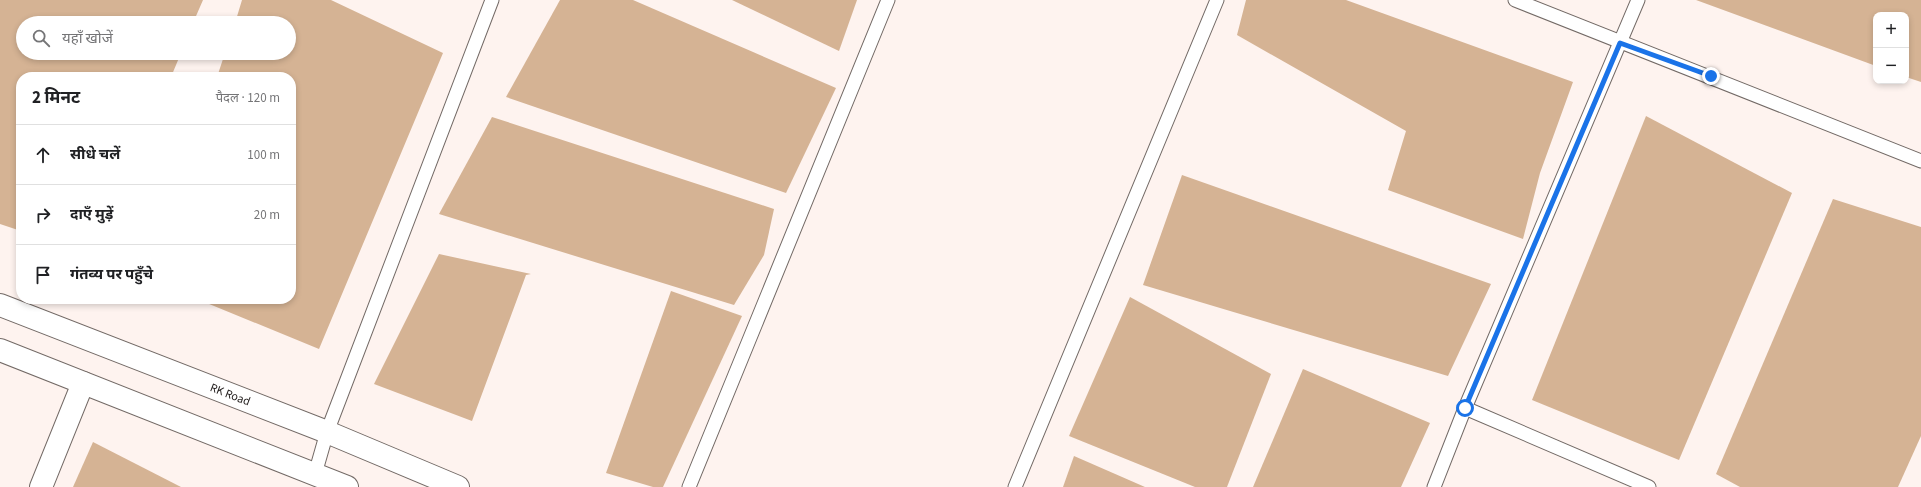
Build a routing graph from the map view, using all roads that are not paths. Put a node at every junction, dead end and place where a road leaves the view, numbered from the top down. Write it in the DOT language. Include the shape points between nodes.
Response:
graph roads {
  1 [pos="492,0"];
  2 [pos="888,0"];
  3 [pos="1217,0"];
  4 [pos="1515,0"];
  5 [pos="1638,0"];
  6 [pos="1620,43"];
  7 [pos="1921,161"];
  8 [pos="0,305"];
  9 [pos="0,350"];
  10 [pos="83,383"];
  11 [pos="1465,408"];
  12 [pos="327,432"];
  13 [pos="314,474"];
  14 [pos="41,487"];
  15 [pos="347,487"];
  16 [pos="458,487"];
  17 [pos="689,487"];
  18 [pos="1015,487"];
  19 [pos="1434,487"];
  20 [pos="1649,487"];
  1 -- 12 [label="lane"];
  2 -- 17 [label="lane"];
  3 -- 18 [label="lane"];
  4 -- 6 [label="lane"];
  5 -- 6 [label="lane"];
  6 -- 7 [label="lane" via="1711,76"];
  6 -- 11 [label="lane"];
  8 -- 12 [label="street, RK Road"];
  9 -- 10 [label="street"];
  10 -- 13 [label="street"];
  10 -- 14 [label="street"];
  11 -- 19 [label="lane"];
  11 -- 20 [label="lane"];
  12 -- 13 [label="lane"];
  12 -- 16 [label="street, RK Road"];
  13 -- 15 [label="street"];
}
